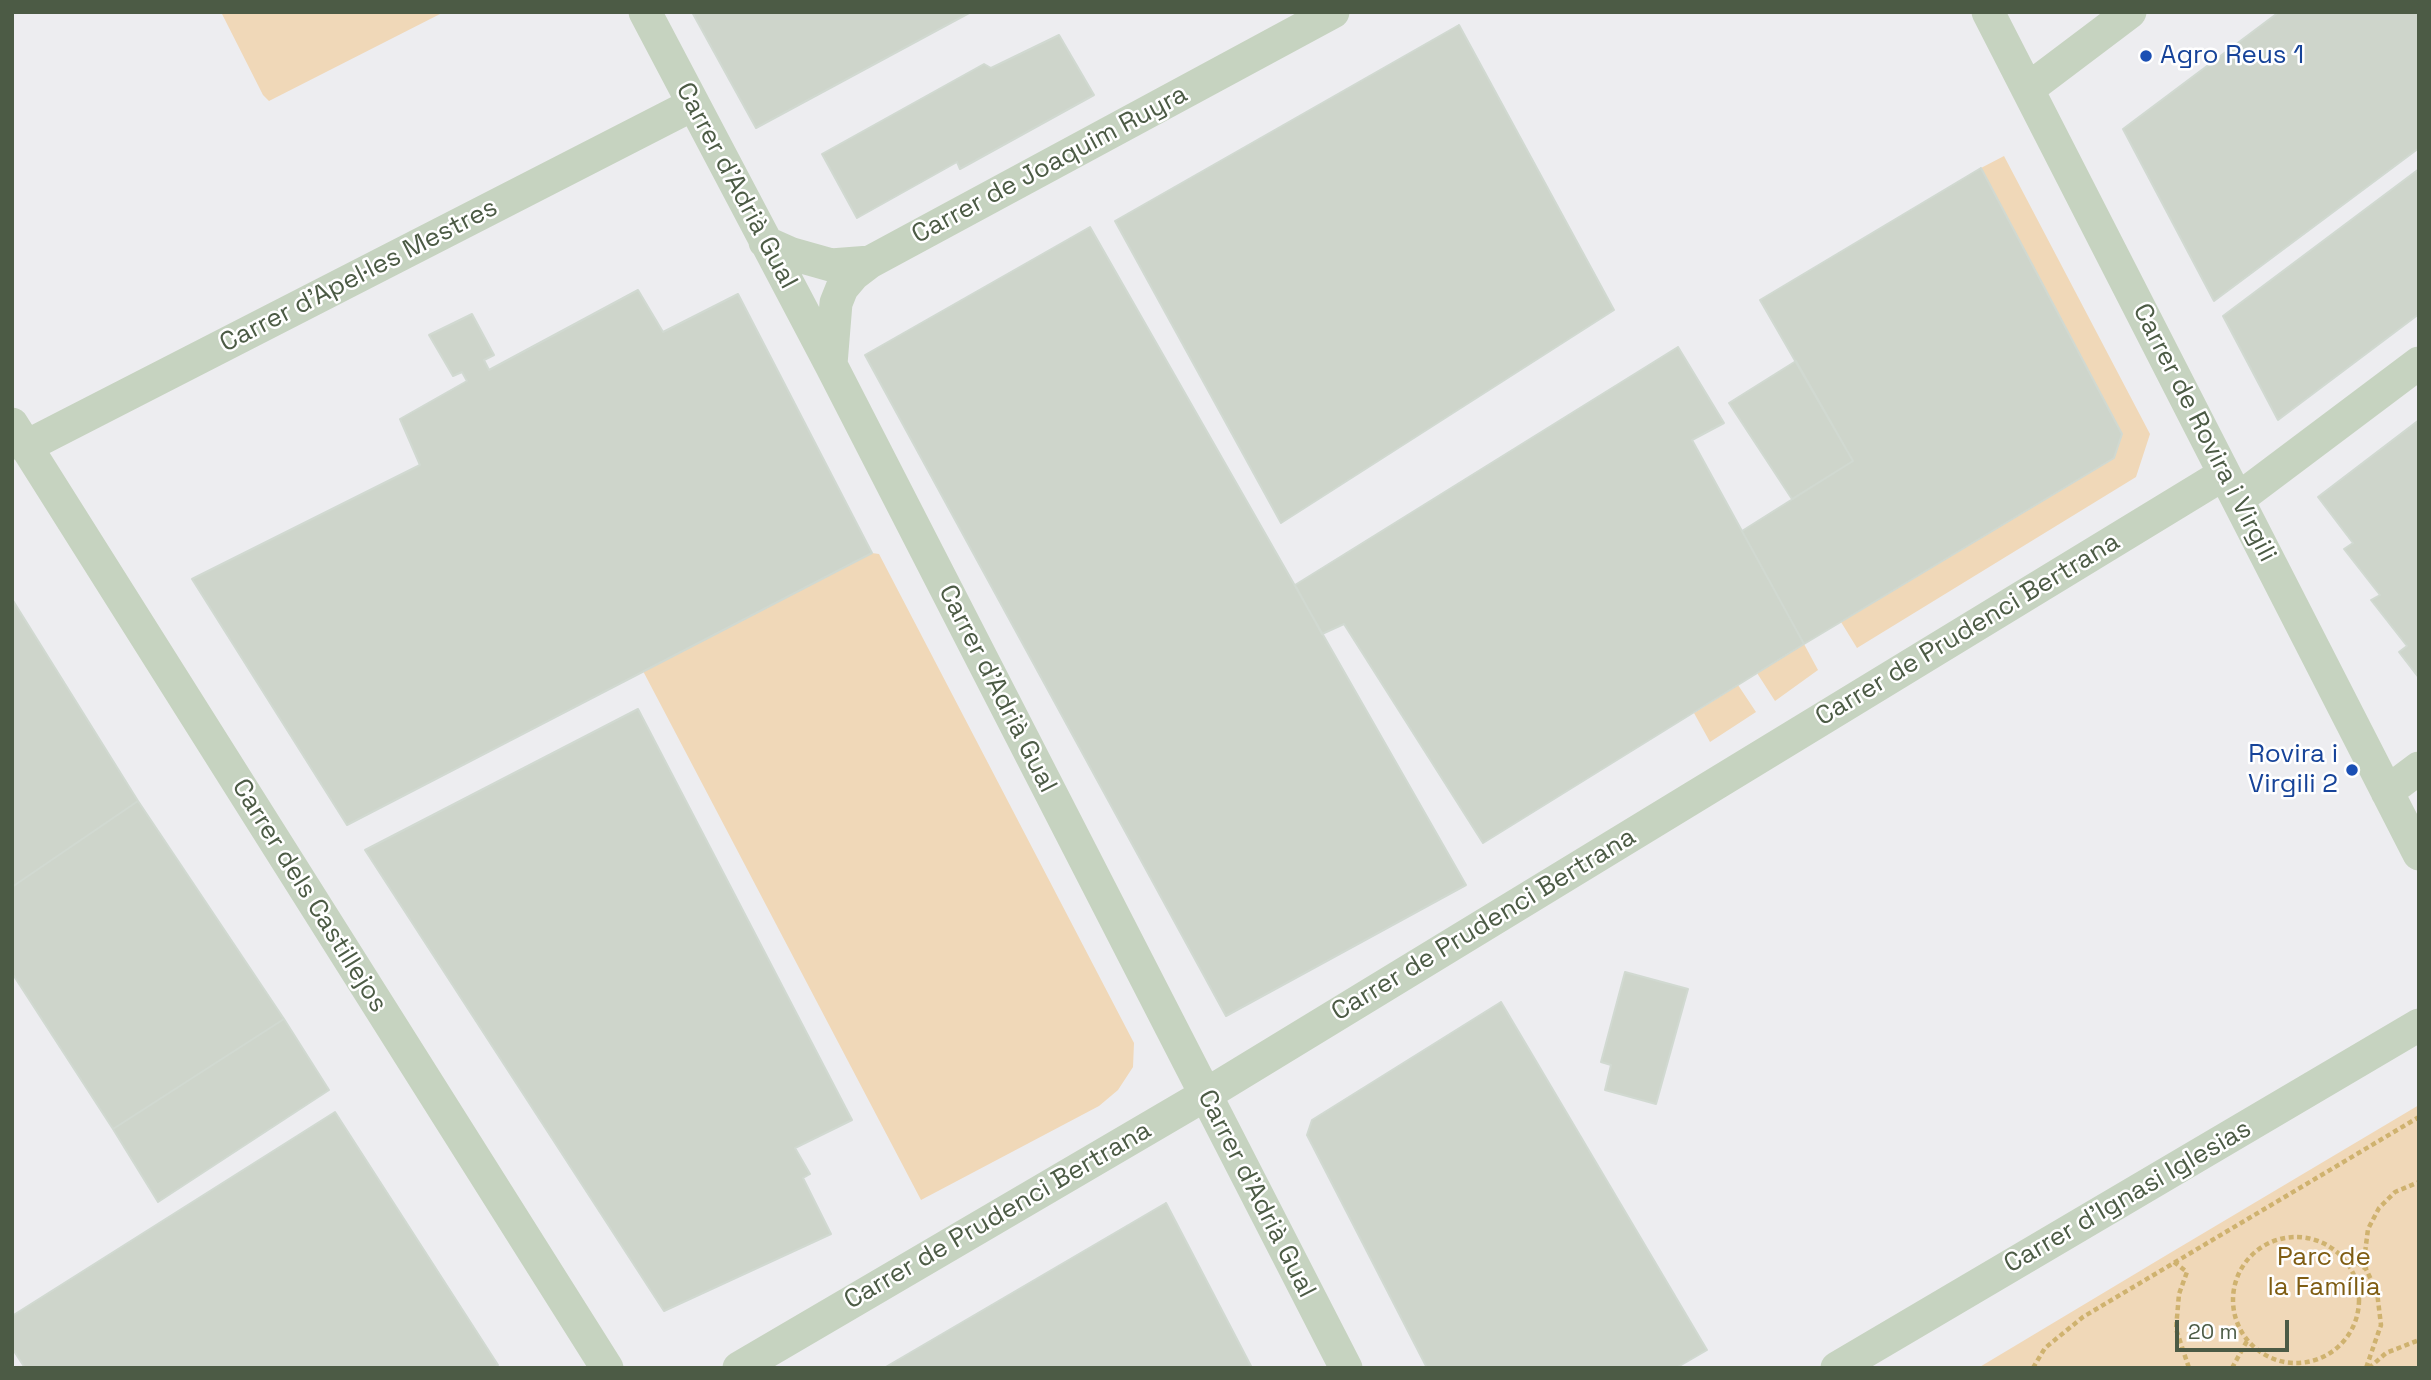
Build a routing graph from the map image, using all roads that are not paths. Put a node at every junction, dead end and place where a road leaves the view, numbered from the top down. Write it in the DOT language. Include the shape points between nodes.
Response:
graph roads {
  1 [pos="645,12"];
  2 [pos="1333,12"];
  3 [pos="1988,12"];
  4 [pos="2130,12"];
  5 [pos="2028,89"];
  6 [pos="692,105"];
  7 [pos="765,242"];
  8 [pos="870,262"];
  9 [pos="2419,363"];
  10 [pos="831,365"];
  11 [pos="16,433"];
  12 [pos="2231,486"];
  13 [pos="2419,768"];
  14 [pos="2387,792"];
  15 [pos="2419,853"];
  16 [pos="2419,1025"];
  17 [pos="1205,1095"];
  18 [pos="607,1368"];
  19 [pos="739,1368"];
  20 [pos="1346,1368"];
  21 [pos="1837,1368"];
  1 -- 6 [label="street, Carrer d'Adrià Gual"];
  2 -- 8 [label="street, Carrer de Joaquim Ruyra"];
  3 -- 5 [label="street, Carrer de Rovira i Virgili"];
  4 -- 5 [label="street"];
  5 -- 12 [label="street, Carrer de Rovira i Virgili"];
  6 -- 7 [label="street, Carrer d'Adrià Gual"];
  6 -- 11 [label="street, Carrer d'Apel·les Mestres"];
  7 -- 8 [label="street" via="831,265"];
  7 -- 10 [label="street, Carrer d'Adrià Gual"];
  8 -- 10 [label="street, Carrer de Joaquim Ruyra" via="842,288 836,303"];
  9 -- 12 [label="street, Carrer de Prudenci Bertrana"];
  10 -- 17 [label="street, Carrer d'Adrià Gual"];
  11 -- 18 [label="street, Carrer dels Castillejos"];
  12 -- 14 [label="street, Carrer de Rovira i Virgili"];
  12 -- 17 [label="street, Carrer de Prudenci Bertrana"];
  13 -- 14 [label="street"];
  14 -- 15 [label="street, Carrer de Rovira i Virgili"];
  16 -- 21 [label="street, Carrer d'Ignasi Iglesias"];
  17 -- 19 [label="street, Carrer de Prudenci Bertrana"];
  17 -- 20 [label="street, Carrer d'Adrià Gual"];
}
